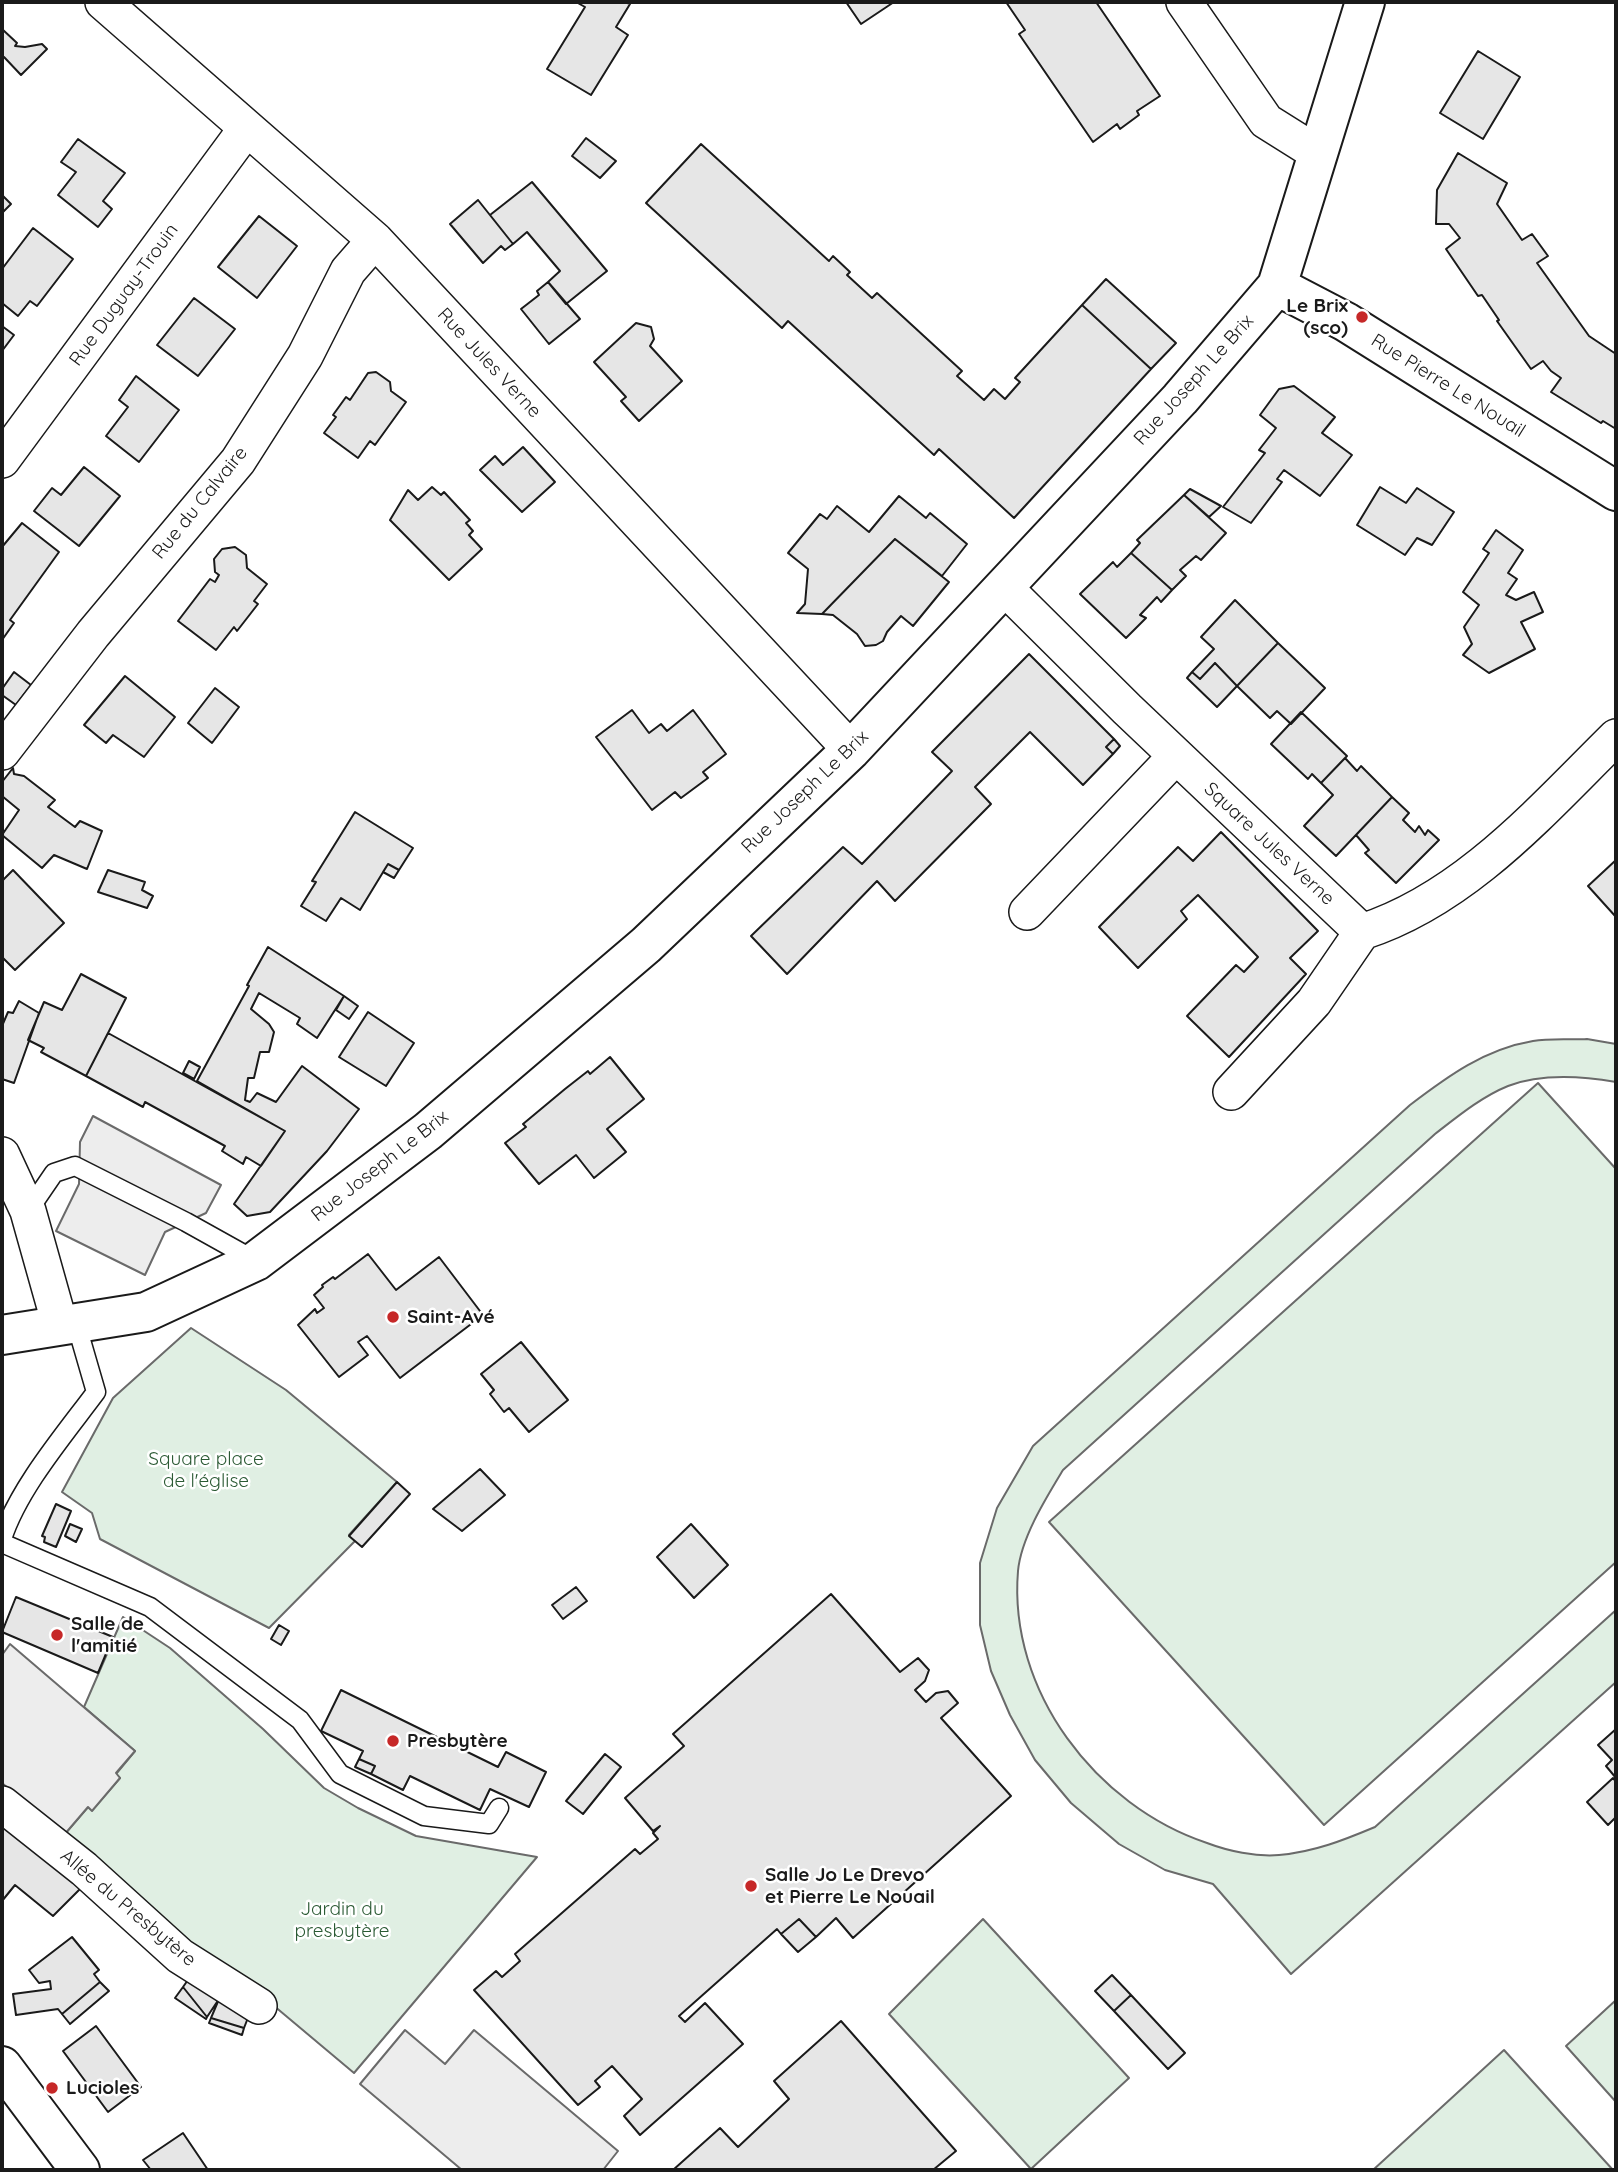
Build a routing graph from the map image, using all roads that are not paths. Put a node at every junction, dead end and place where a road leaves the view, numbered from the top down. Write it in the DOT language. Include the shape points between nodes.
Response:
graph roads {
  1 [pos="103,2"];
  2 [pos="1184,2"];
  3 [pos="1365,2"];
  4 [pos="246,129"];
  5 [pos="1317,153"];
  6 [pos="375,240"];
  7 [pos="1277,286"];
  8 [pos="2,460"];
  9 [pos="1616,491"];
  10 [pos="1004,587"];
  11 [pos="1616,737"];
  12 [pos="851,750"];
  13 [pos="2,752"];
  14 [pos="1176,756"];
  15 [pos="1027,912"];
  16 [pos="1362,932"];
  17 [pos="1231,1092"];
  18 [pos="2,1154"];
  19 [pos="28,1211"];
  20 [pos="256,1261"];
  21 [pos="68,1324"];
  22 [pos="2,1335"];
  23 [pos="2,1541"];
  24 [pos="2,1804"];
  25 [pos="499,1808"];
  26 [pos="259,2006"];
  27 [pos="2,2066"];
  28 [pos="80,2170"];
  1 -- 4 [label="street, Rue Jules Verne"];
  2 -- 5 [label="street" via="1266,121"];
  3 -- 5 [label="street, Rue Joseph Le Brix"];
  4 -- 6 [label="street, Rue Jules Verne"];
  4 -- 8 [label="street, Rue Duguay-Trouin"];
  5 -- 7 [label="street, Rue Joseph Le Brix"];
  6 -- 12 [label="street, Rue Jules Verne"];
  6 -- 13 [label="street, Rue du Calvaire" via="348,271 305,356 238,461 93,634"];
  7 -- 9 [label="street, Rue Pierre Le Nouail" via="1346,322"];
  7 -- 10 [label="street, Rue Joseph Le Brix" via="1180,399"];
  10 -- 12 [label="street, Rue Joseph Le Brix"];
  10 -- 14 [label="street, Square Jules Verne"];
  11 -- 16 [label="street" via="1503,849 1391,923"];
  12 -- 20 [label="street, Rue Joseph Le Brix" via="636,954 428,1131"];
  14 -- 15 [label="street"];
  14 -- 16 [label="street, Square Jules Verne"];
  16 -- 17 [label="street" via="1314,1002"];
  18 -- 19 [label="street"];
  19 -- 20 [label="lane" via="54,1173 75,1166"];
  19 -- 21 [label="street"];
  20 -- 21 [label="street, Rue Joseph Le Brix" via="146,1312"];
  21 -- 22 [label="street, Rue Joseph Le Brix"];
  21 -- 23 [label="lane" via="96,1392 8,1519"];
  23 -- 25 [label="lane" via="150,1607 300,1720 340,1774 424,1816 489,1824"];
  24 -- 26 [label="street, Allée du Presbytère" via="180,1956"];
  27 -- 28 [label="street"];
}
